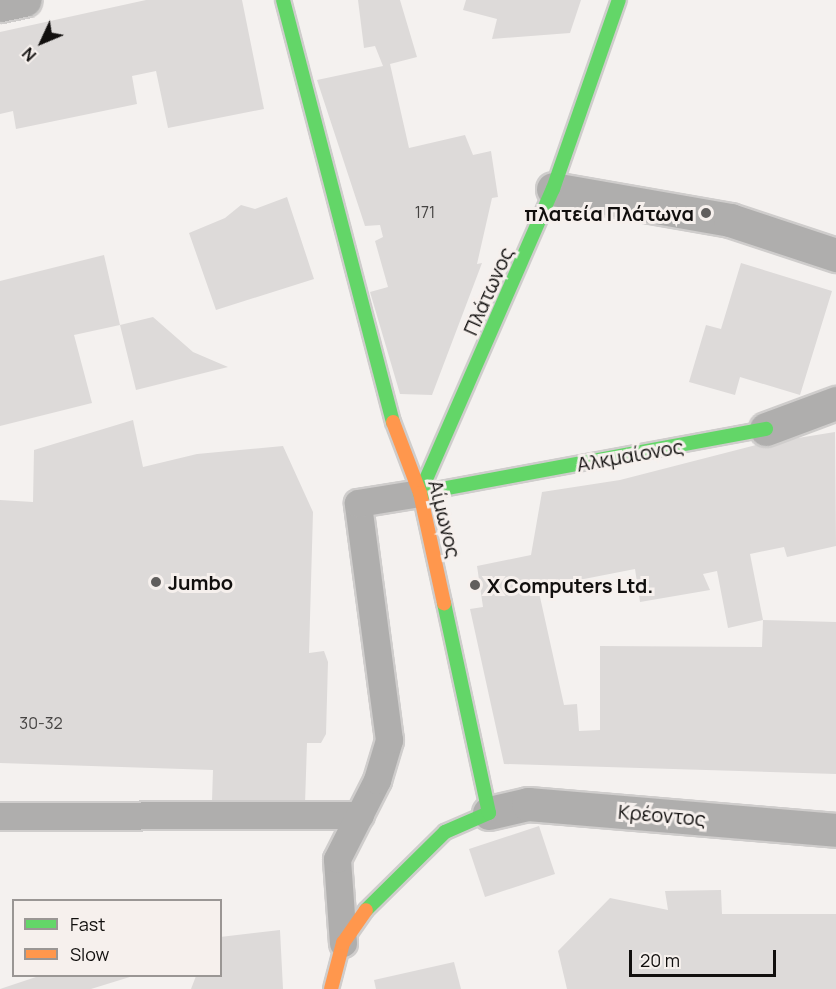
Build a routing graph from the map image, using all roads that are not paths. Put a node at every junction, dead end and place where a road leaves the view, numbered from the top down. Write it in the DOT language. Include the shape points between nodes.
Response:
graph roads {
  1 [pos="24,0"];
  2 [pos="283,0"];
  3 [pos="619,0"];
  4 [pos="0,5"];
  5 [pos="554,189"];
  6 [pos="836,255"];
  7 [pos="836,403"];
  8 [pos="766,429"];
  9 [pos="420,493"];
  10 [pos="489,813"];
  11 [pos="360,815"];
  12 [pos="0,816"];
  13 [pos="836,830"];
  14 [pos="343,943"];
  15 [pos="331,989"];
  1 -- 4 [label="street"];
  2 -- 9 [label="street, Αίμωνος" via="387,406"];
  3 -- 5 [label="street, Πλάτωνος"];
  5 -- 6 [label="street" via="730,220"];
  5 -- 9 [label="street, Πλάτωνος"];
  7 -- 8 [label="street, Αλκμαίονος"];
  8 -- 9 [label="street, Αλκμαίονος"];
  9 -- 10 [label="street, Αίμωνος"];
  9 -- 11 [label="lane" via="358,503 388,740 385,762"];
  10 -- 13 [label="street, Κρέοντος" via="528,804"];
  10 -- 14 [label="street" via="445,832 358,918"];
  11 -- 12 [label="lane"];
  11 -- 14 [label="lane" via="337,859"];
  14 -- 15 [label="street"];
}
